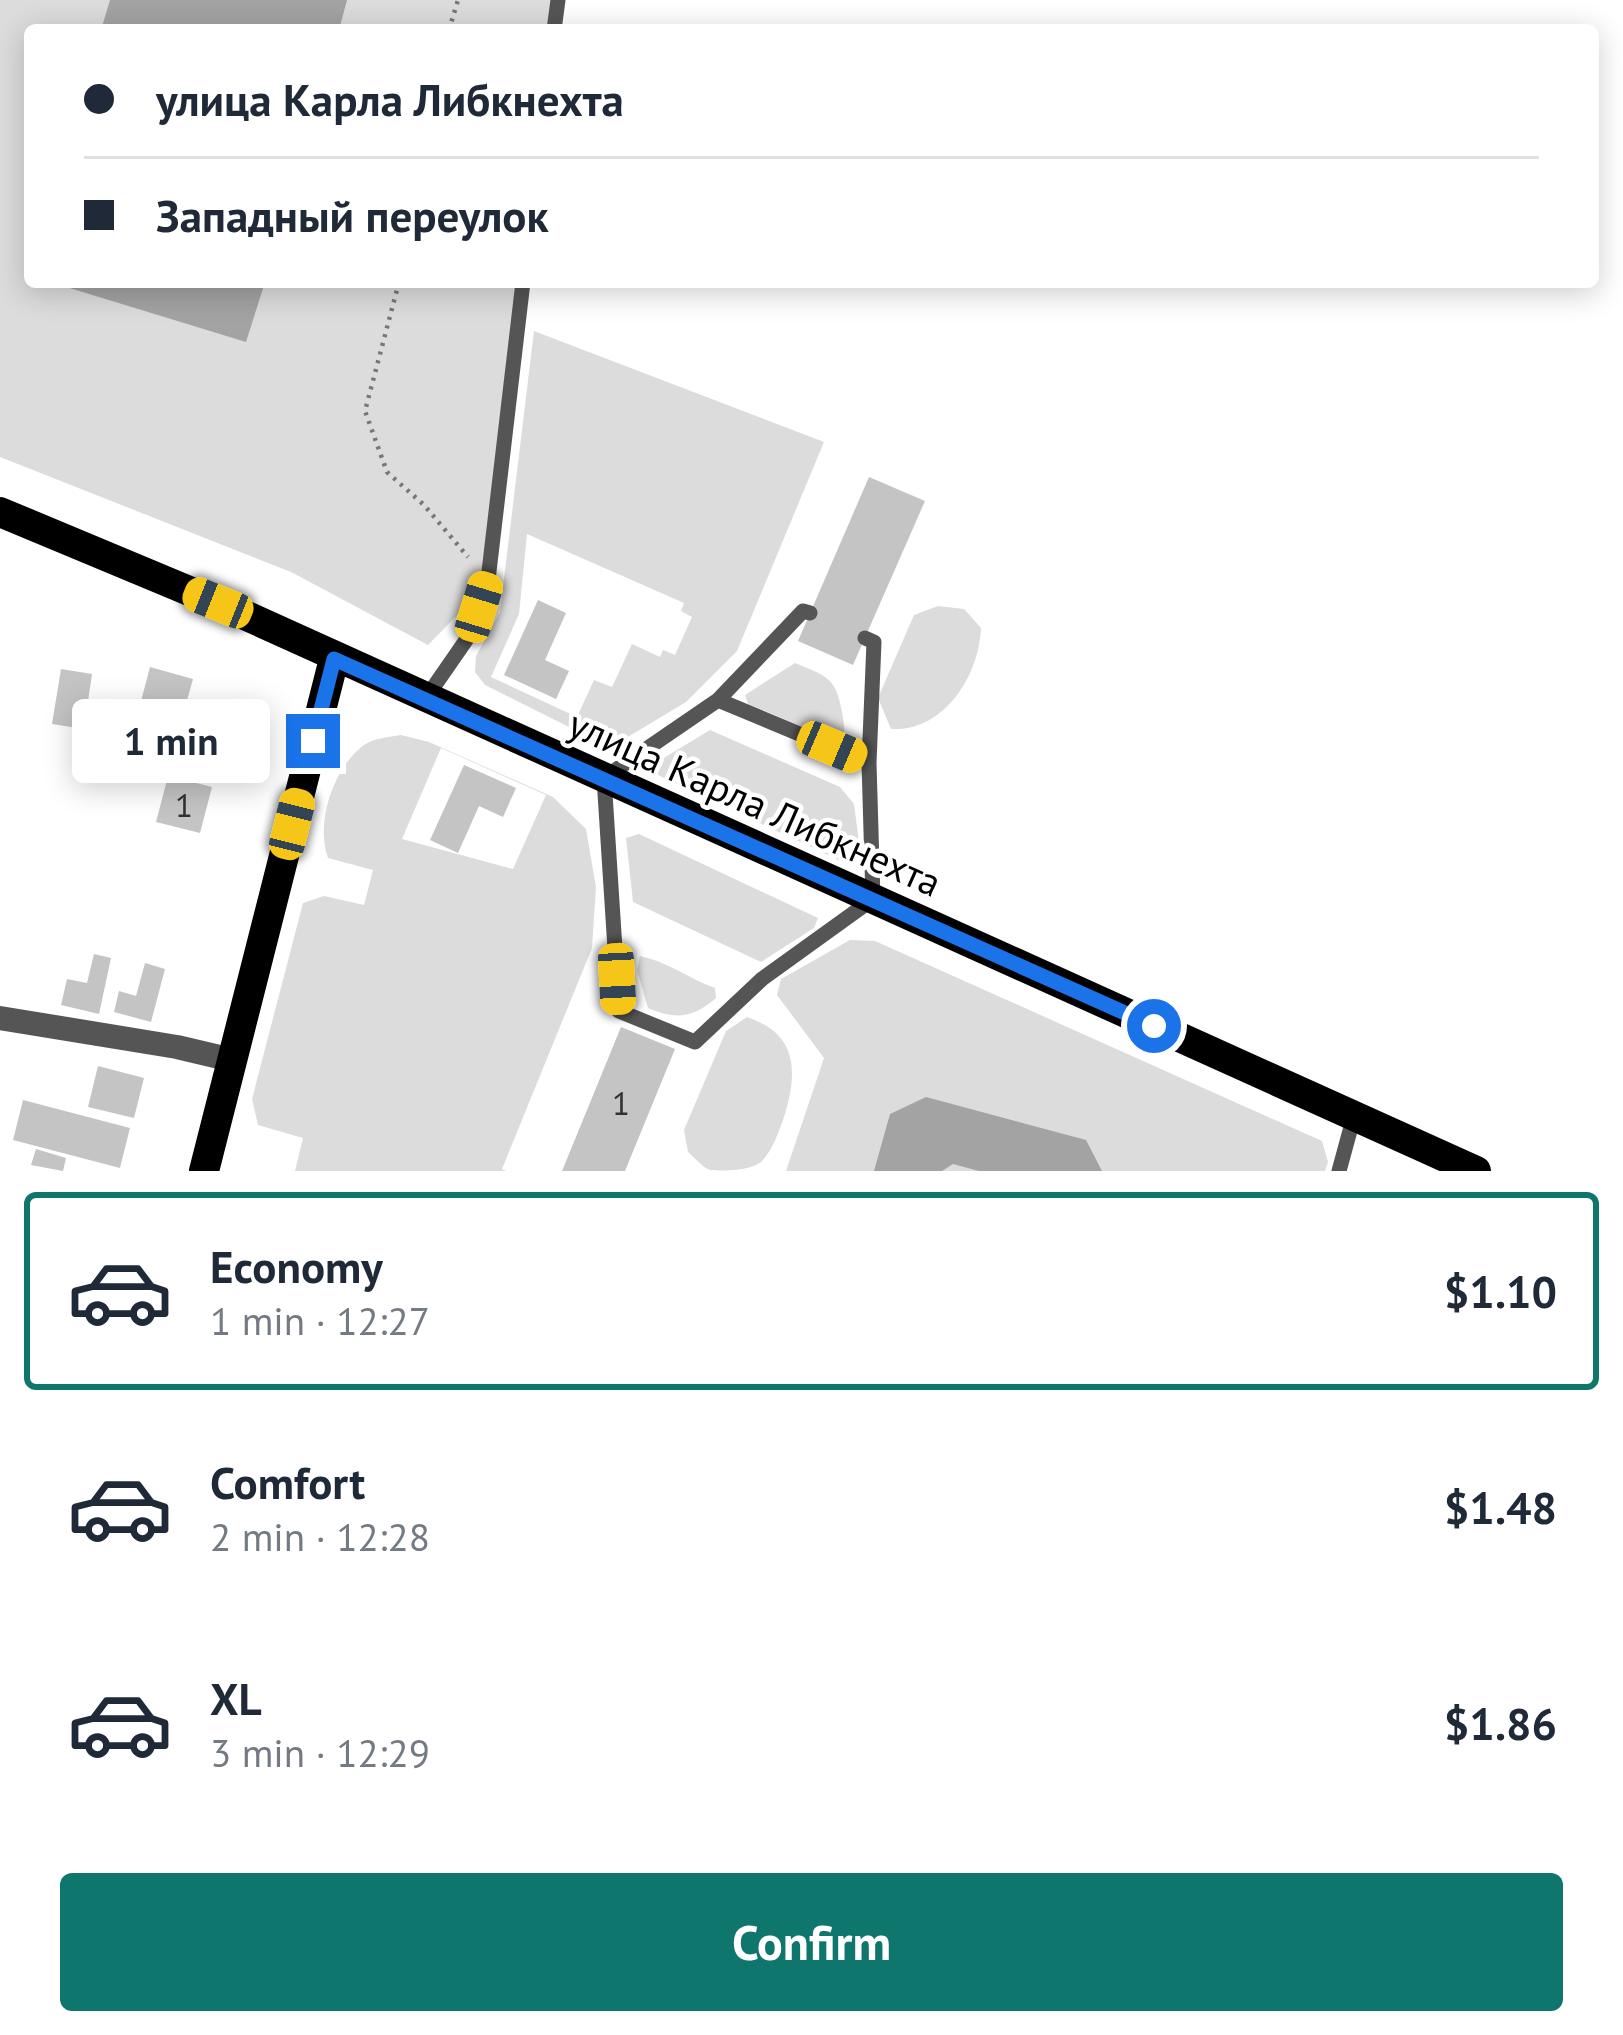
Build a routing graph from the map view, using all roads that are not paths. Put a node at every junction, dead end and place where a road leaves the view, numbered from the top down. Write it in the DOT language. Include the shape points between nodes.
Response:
graph roads {
  1 [pos="522,288"];
  2 [pos="0,512"];
  3 [pos="810,613"];
  4 [pos="865,638"];
  5 [pos="334,659"];
  6 [pos="425,699"];
  7 [pos="718,700"];
  8 [pos="869,763"];
  9 [pos="604,778"];
  10 [pos="873,898"];
  11 [pos="0,1018"];
  12 [pos="232,1060"];
  13 [pos="1354,1116"];
  14 [pos="1423,1160"];
  15 [pos="204,1171"];
  16 [pos="1340,1171"];
  17 [pos="1476,1171"];
  1 -- 6 [label="lane" via="488,580 471,634"];
  2 -- 5 [label="main road, улица Карла Либкнехта"];
  3 -- 7 [label="lane" via="803,610"];
  4 -- 8 [label="lane" via="874,642"];
  5 -- 6 [label="main road, улица Карла Либкнехта"];
  5 -- 12 [label="main road"];
  6 -- 9 [label="main road, улица Карла Либкнехта"];
  7 -- 8 [label="lane"];
  7 -- 9 [label="lane"];
  8 -- 10 [label="lane"];
  9 -- 10 [label="main road, улица Карла Либкнехта"];
  9 -- 10 [label="lane" via="619,1011 695,1042 763,979"];
  10 -- 13 [label="main road, улица Карла Либкнехта"];
  11 -- 12 [label="street"];
  12 -- 15 [label="main road"];
  13 -- 14 [label="main road, улица Карла Либкнехта"];
  13 -- 16 [label="lane"];
  14 -- 17 [label="main road, улица Карла Либкнехта"];
}
